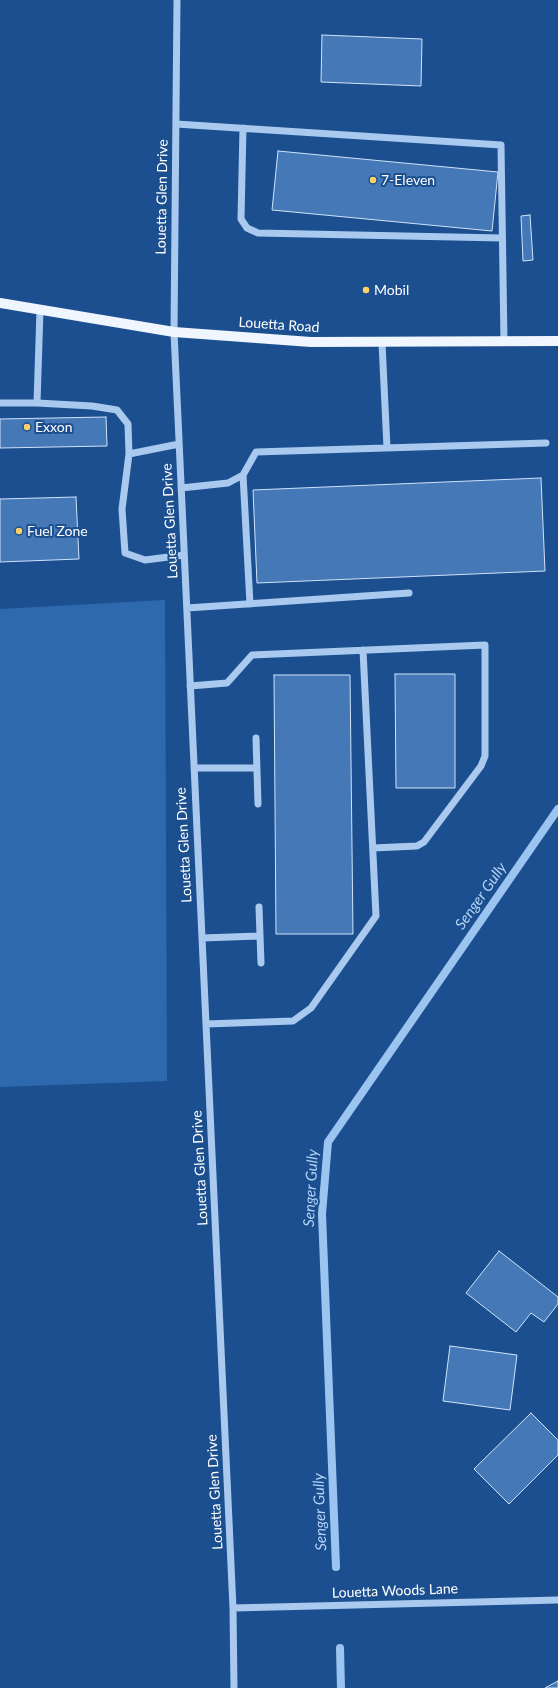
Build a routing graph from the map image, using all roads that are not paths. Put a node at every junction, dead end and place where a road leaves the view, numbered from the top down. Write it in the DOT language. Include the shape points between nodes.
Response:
graph roads {
  1 [pos="177,0"];
  2 [pos="176,124"];
  3 [pos="243,128"];
  4 [pos="502,238"];
  5 [pos="0,303"];
  6 [pos="40,310"];
  7 [pos="174,332"];
  8 [pos="558,341"];
  9 [pos="504,342"];
  10 [pos="382,343"];
  11 [pos="0,403"];
  12 [pos="37,403"];
  13 [pos="546,443"];
  14 [pos="179,444"];
  15 [pos="387,448"];
  16 [pos="129,454"];
  17 [pos="243,475"];
  18 [pos="181,488"];
  19 [pos="184,555"];
  20 [pos="409,593"];
  21 [pos="250,604"];
  22 [pos="187,608"];
  23 [pos="363,650"];
  24 [pos="190,686"];
  25 [pos="256,738"];
  26 [pos="194,768"];
  27 [pos="257,768"];
  28 [pos="258,804"];
  29 [pos="373,848"];
  30 [pos="259,907"];
  31 [pos="259,936"];
  32 [pos="202,938"];
  33 [pos="261,964"];
  34 [pos="206,1024"];
  35 [pos="558,1600"];
  36 [pos="233,1608"];
  37 [pos="234,1688"];
  1 -- 2 [label="street, Louetta Glen Drive"];
  2 -- 3 [label="street"];
  2 -- 7 [label="street, Louetta Glen Drive"];
  3 -- 4 [label="street" via="501,145"];
  3 -- 4 [label="street" via="241,218 247,228 258,233"];
  4 -- 9 [label="street"];
  5 -- 6 [label="main road, Louetta Road"];
  6 -- 7 [label="main road, Louetta Road"];
  6 -- 12 [label="street"];
  7 -- 10 [label="main road, Louetta Road" via="311,342"];
  7 -- 14 [label="street, Louetta Glen Drive"];
  8 -- 9 [label="main road, Louetta Road"];
  9 -- 10 [label="main road, Louetta Road"];
  10 -- 15 [label="street"];
  11 -- 12 [label="street"];
  12 -- 16 [label="street" via="118,410 128,424"];
  13 -- 15 [label="street"];
  14 -- 16 [label="street"];
  14 -- 18 [label="street, Louetta Glen Drive"];
  15 -- 17 [label="street" via="256,452"];
  16 -- 19 [label="street" via="122,509 125,553 145,560"];
  17 -- 18 [label="street" via="228,482"];
  17 -- 21 [label="street"];
  18 -- 19 [label="street, Louetta Glen Drive"];
  19 -- 22 [label="street, Louetta Glen Drive"];
  20 -- 21 [label="street"];
  21 -- 22 [label="street"];
  22 -- 24 [label="street, Louetta Glen Drive"];
  23 -- 24 [label="street" via="252,655 227,683"];
  23 -- 29 [label="street"];
  23 -- 29 [label="street" via="485,645 486,756 481,766 424,842 417,846"];
  24 -- 26 [label="street, Louetta Glen Drive"];
  25 -- 27 [label="street"];
  26 -- 27 [label="street"];
  26 -- 32 [label="street, Louetta Glen Drive"];
  27 -- 28 [label="street"];
  29 -- 34 [label="street" via="376,916 311,1008 293,1021"];
  30 -- 31 [label="street"];
  31 -- 32 [label="street"];
  31 -- 33 [label="street"];
  32 -- 34 [label="street, Louetta Glen Drive"];
  34 -- 36 [label="street, Louetta Glen Drive"];
  35 -- 36 [label="street, Louetta Woods Lane"];
  36 -- 37 [label="street, Louetta Glen Drive"];
}
